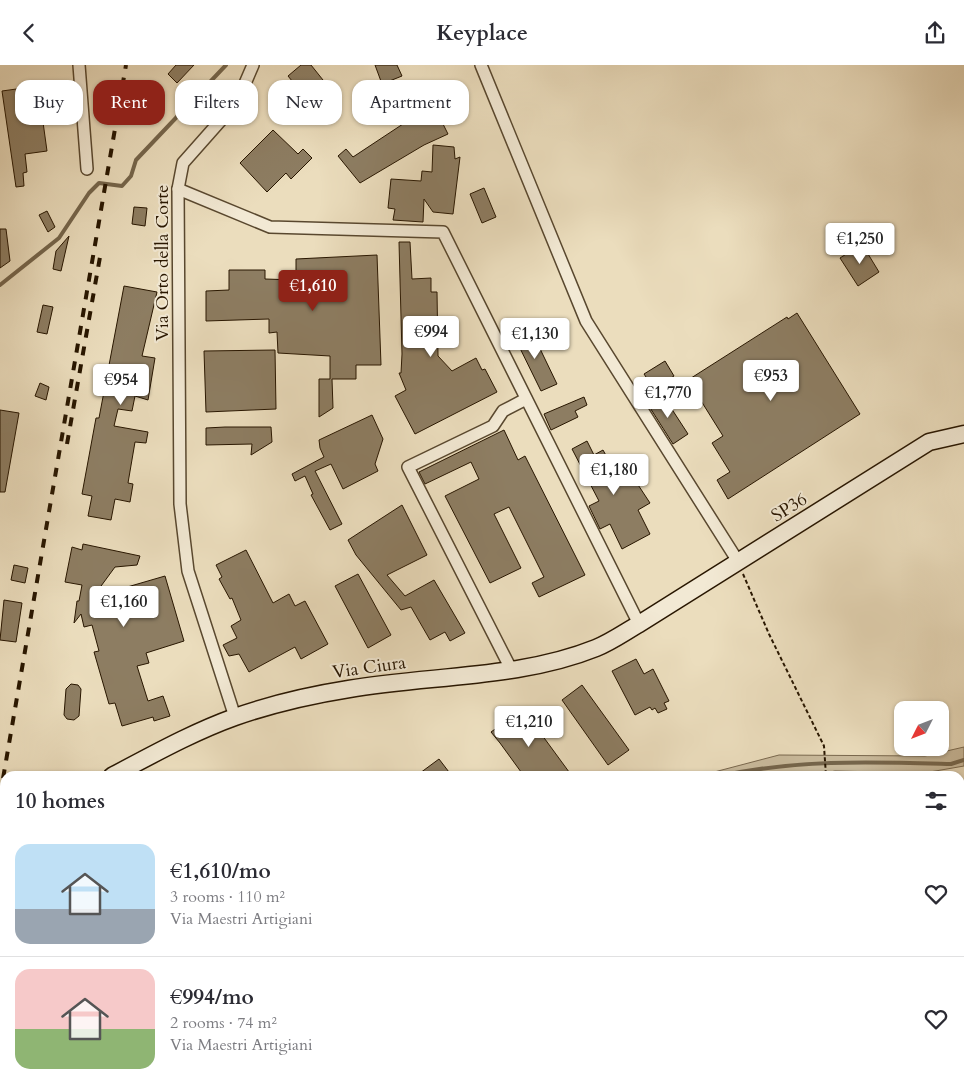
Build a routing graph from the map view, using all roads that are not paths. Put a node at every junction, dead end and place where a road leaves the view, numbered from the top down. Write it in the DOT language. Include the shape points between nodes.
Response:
graph roads {
  1 [pos="79,65"];
  2 [pos="253,65"];
  3 [pos="481,65"];
  4 [pos="87,169"];
  5 [pos="178,189"];
  6 [pos="526,399"];
  7 [pos="964,435"];
  8 [pos="739,563"];
  9 [pos="639,624"];
  10 [pos="510,669"];
  11 [pos="235,717"];
  12 [pos="122,771"];
  1 -- 4 [label="street"];
  2 -- 5 [label="street, Via Orto della Corte" via="237,102 183,163"];
  3 -- 8 [label="street" via="586,321"];
  5 -- 6 [label="street" via="270,227 442,232"];
  5 -- 11 [label="street, Via Orto della Corte" via="181,513 188,571"];
  6 -- 9 [label="street"];
  6 -- 10 [label="street" via="503,411 493,426 408,467"];
  7 -- 8 [label="main road, SP36 / SP36" via="929,443"];
  8 -- 9 [label="main road, SP36 / SP36"];
  9 -- 10 [label="main road, Via Ciura" via="596,648"];
  10 -- 11 [label="main road, Via Ciura" via="350,689 291,700"];
  11 -- 12 [label="main road, Via Ciura"];
}
